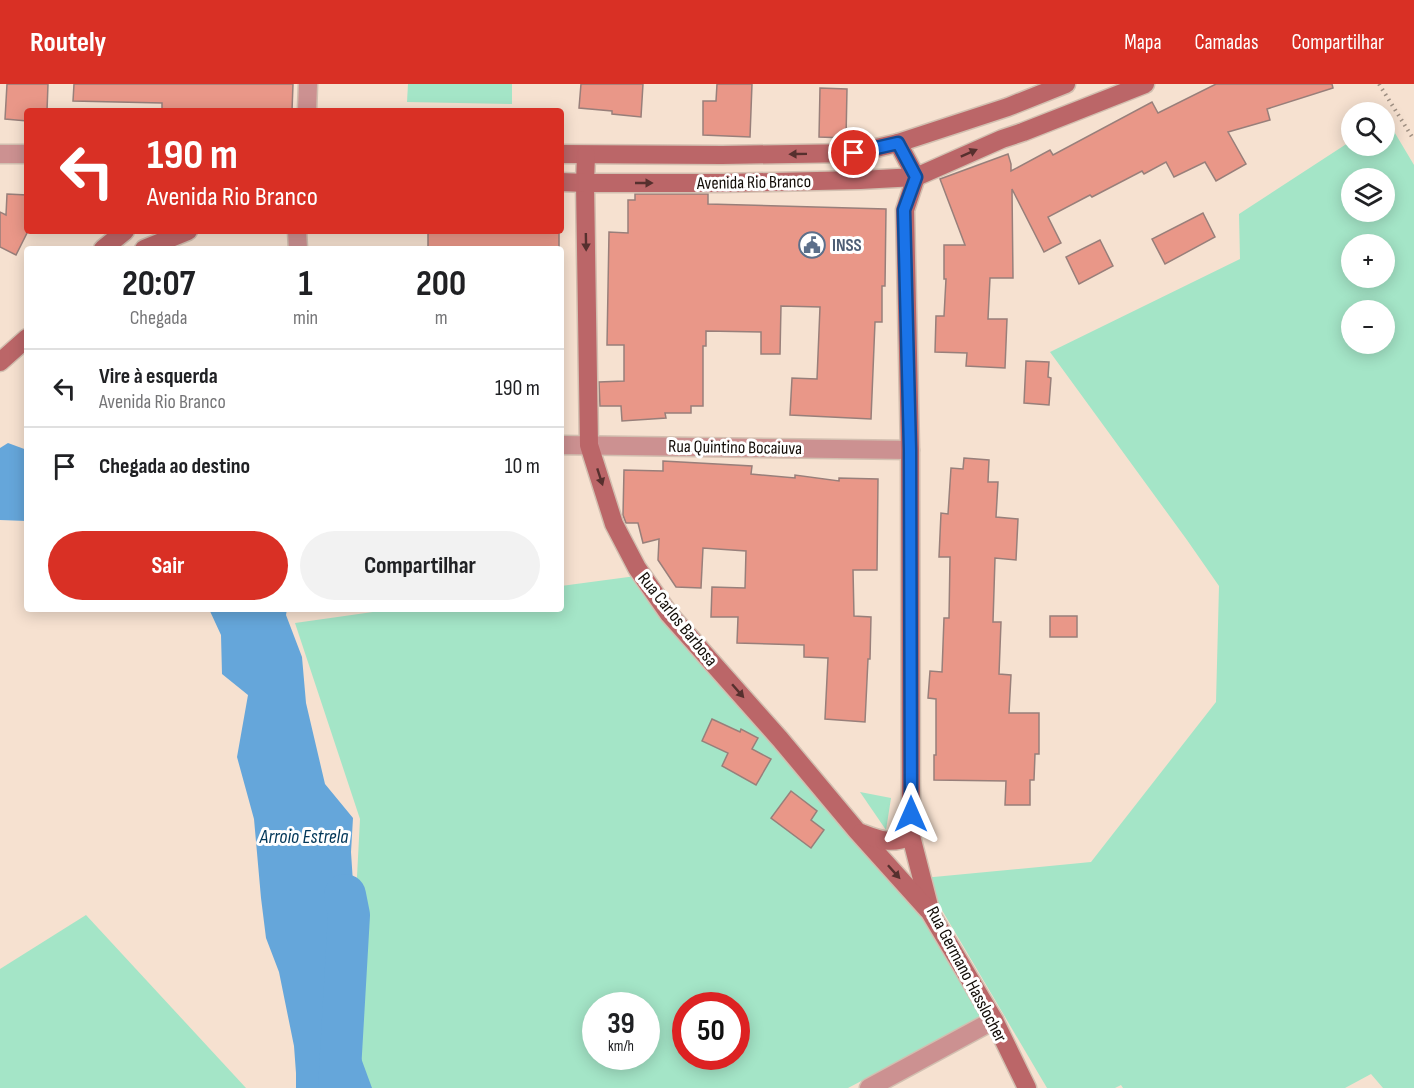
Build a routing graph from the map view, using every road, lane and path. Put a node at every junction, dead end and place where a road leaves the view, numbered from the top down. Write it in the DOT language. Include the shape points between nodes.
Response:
graph roads {
  1 [pos="308,84"];
  2 [pos="1066,84"];
  3 [pos="1145,84"];
  4 [pos="1379,84"];
  5 [pos="307,108"];
  6 [pos="1414,140"];
  7 [pos="898,143"];
  8 [pos="0,154"];
  9 [pos="24,154"];
  10 [pos="564,154"];
  11 [pos="586,155"];
  12 [pos="916,177"];
  13 [pos="564,182"];
  14 [pos="585,183"];
  15 [pos="122,234"];
  16 [pos="181,234"];
  17 [pos="108,246"];
  18 [pos="151,246"];
  19 [pos="24,334"];
  20 [pos="24,341"];
  21 [pos="2,360"];
  22 [pos="564,445"];
  23 [pos="589,445"];
  24 [pos="910,450"];
  25 [pos="857,831"];
  26 [pos="911,836"];
  27 [pos="931,914"];
  28 [pos="994,1020"];
  29 [pos="869,1088"];
  30 [pos="1027,1088"];
  1 -- 5 [label="street"];
  2 -- 7 [label="main road, Avenida Rio Branco"];
  12 -- 3 [label="main road, Avenida Rio Branco, one-way"];
  4 -- 6 [label="path"];
  7 -- 11 [label="main road, Avenida Rio Branco, one-way" via="854,153"];
  7 -- 12 [label="main road"];
  8 -- 9 [label="street"];
  10 -- 11 [label="main road, Avenida Rio Branco"];
  11 -- 14 [label="main road, Rua Carlos Barbosa"];
  14 -- 12 [label="main road, Avenida Rio Branco, one-way"];
  12 -- 24 [label="main road, Rua Germano Hasslocher" via="904,210"];
  13 -- 14 [label="main road, Avenida Rio Branco"];
  14 -- 23 [label="main road, Rua Carlos Barbosa, one-way"];
  15 -- 17 [label="main road"];
  16 -- 18 [label="main road"];
  19 -- 21 [label="main road"];
  20 -- 21 [label="main road"];
  22 -- 23 [label="street, Rua Quintino Bocaiuva"];
  23 -- 24 [label="street, Rua Quintino Bocaiuva"];
  23 -- 25 [label="main road, Rua Carlos Barbosa, one-way" via="614,524 637,568 669,614"];
  24 -- 26 [label="main road, Rua Germano Hasslocher"];
  25 -- 26 [label="main road" via="880,840"];
  25 -- 27 [label="main road, Rua Carlos Barbosa, one-way"];
  26 -- 27 [label="main road, Rua Germano Hasslocher"];
  27 -- 28 [label="main road, Rua Germano Hasslocher"];
  28 -- 29 [label="street"];
  28 -- 30 [label="main road, Rua Germano Hasslocher"];
}
